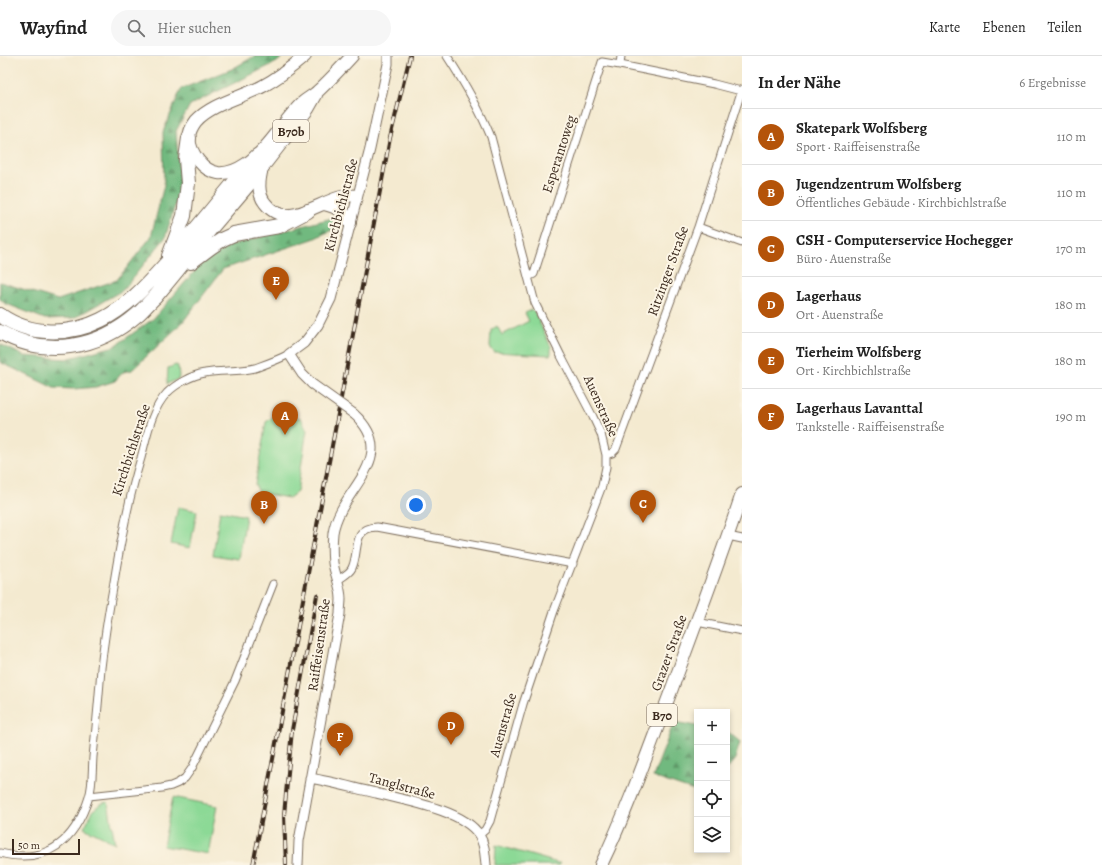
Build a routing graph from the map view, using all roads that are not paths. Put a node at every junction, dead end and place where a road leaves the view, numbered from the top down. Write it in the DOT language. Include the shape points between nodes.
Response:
graph roads {
  1 [pos="305,56"];
  2 [pos="352,56"];
  3 [pos="388,56"];
  4 [pos="447,56"];
  5 [pos="621,56"];
  6 [pos="620,65"];
  7 [pos="742,90"];
  8 [pos="189,138"];
  9 [pos="260,162"];
  10 [pos="356,196"];
  11 [pos="324,204"];
  12 [pos="308,211"];
  13 [pos="350,223"];
  14 [pos="698,227"];
  15 [pos="742,242"];
  16 [pos="170,269"];
  17 [pos="528,277"];
  18 [pos="0,315"];
  19 [pos="0,332"];
  20 [pos="289,354"];
  21 [pos="606,455"];
  22 [pos="742,494"];
  23 [pos="728,536"];
  24 [pos="742,539"];
  25 [pos="573,564"];
  26 [pos="338,580"];
  27 [pos="273,584"];
  28 [pos="697,622"];
  29 [pos="742,631"];
  30 [pos="310,778"];
  31 [pos="89,796"];
  32 [pos="479,836"];
  33 [pos="0,853"];
  34 [pos="298,865"];
  35 [pos="486,865"];
  36 [pos="601,865"];
  1 -- 8 [label="main road" via="292,68 263,86 210,110 196,121"];
  2 -- 9 [label="main road, B70b" via="317,92 302,103"];
  3 -- 10 [label="street, Kirchbichlstraße" via="370,149"];
  4 -- 17 [label="street, Auenstraße" via="483,116 491,137"];
  5 -- 6 [label="street"];
  6 -- 7 [label="street"];
  6 -- 17 [label="street, Esperantoweg" via="602,62 534,274"];
  7 -- 14 [label="street, Ritzinger Straße"];
  8 -- 9 [label="main road" via="196,158 208,170 217,173 233,171"];
  8 -- 16 [label="highway" via="184,216"];
  9 -- 12 [label="main road" via="259,189 262,199 270,209 288,215"];
  9 -- 16 [label="highway" via="202,240"];
  10 -- 11 [label="main road" via="345,196"];
  10 -- 13 [label="street, Kirchbichlstraße"];
  11 -- 12 [label="main road"];
  11 -- 13 [label="main road" via="345,213"];
  12 -- 16 [label="highway" via="279,226 234,234"];
  13 -- 20 [label="street, Kirchbichlstraße" via="326,312 304,343"];
  14 -- 15 [label="street"];
  14 -- 21 [label="street, Ritzinger Straße" via="616,449"];
  16 -- 18 [label="highway" via="147,284 122,307 101,320 77,329 57,332 35,330"];
  16 -- 19 [label="highway" via="138,314 98,339 75,346 43,347 12,339"];
  17 -- 21 [label="street, Auenstraße" via="536,303 601,434"];
  20 -- 26 [label="street, Raiffeisenstraße, bridge" via="312,384 362,421 372,438 372,453 368,467 336,520 332,552"];
  20 -- 31 [label="street, Kirchbichlstraße" via="254,368 204,373 188,379 167,393 155,410 134,479 122,531 102,666"];
  21 -- 25 [label="street, Auenstraße" via="602,486"];
  22 -- 23 [label="main road, Grazer Straße / B70"];
  23 -- 24 [label="street"];
  23 -- 28 [label="main road, Grazer Straße / B70"];
  25 -- 26 [label="street" via="370,527 358,539 352,567"];
  25 -- 32 [label="street, Auenstraße" via="523,704 490,821"];
  26 -- 30 [label="street, Raiffeisenstraße" via="340,614"];
  27 -- 31 [label="street" via="235,681 185,778 162,788"];
  28 -- 29 [label="street"];
  28 -- 36 [label="main road, Grazer Straße / B70" via="648,753"];
  30 -- 32 [label="street, Tanglstraße" via="450,814 465,822"];
  30 -- 34 [label="street, Raiffeisenstraße" via="299,841"];
  31 -- 33 [label="street, Kirchbichlstraße" via="74,828 57,848 46,855 24,858 13,858"];
  32 -- 35 [label="street" via="484,846"];
}
